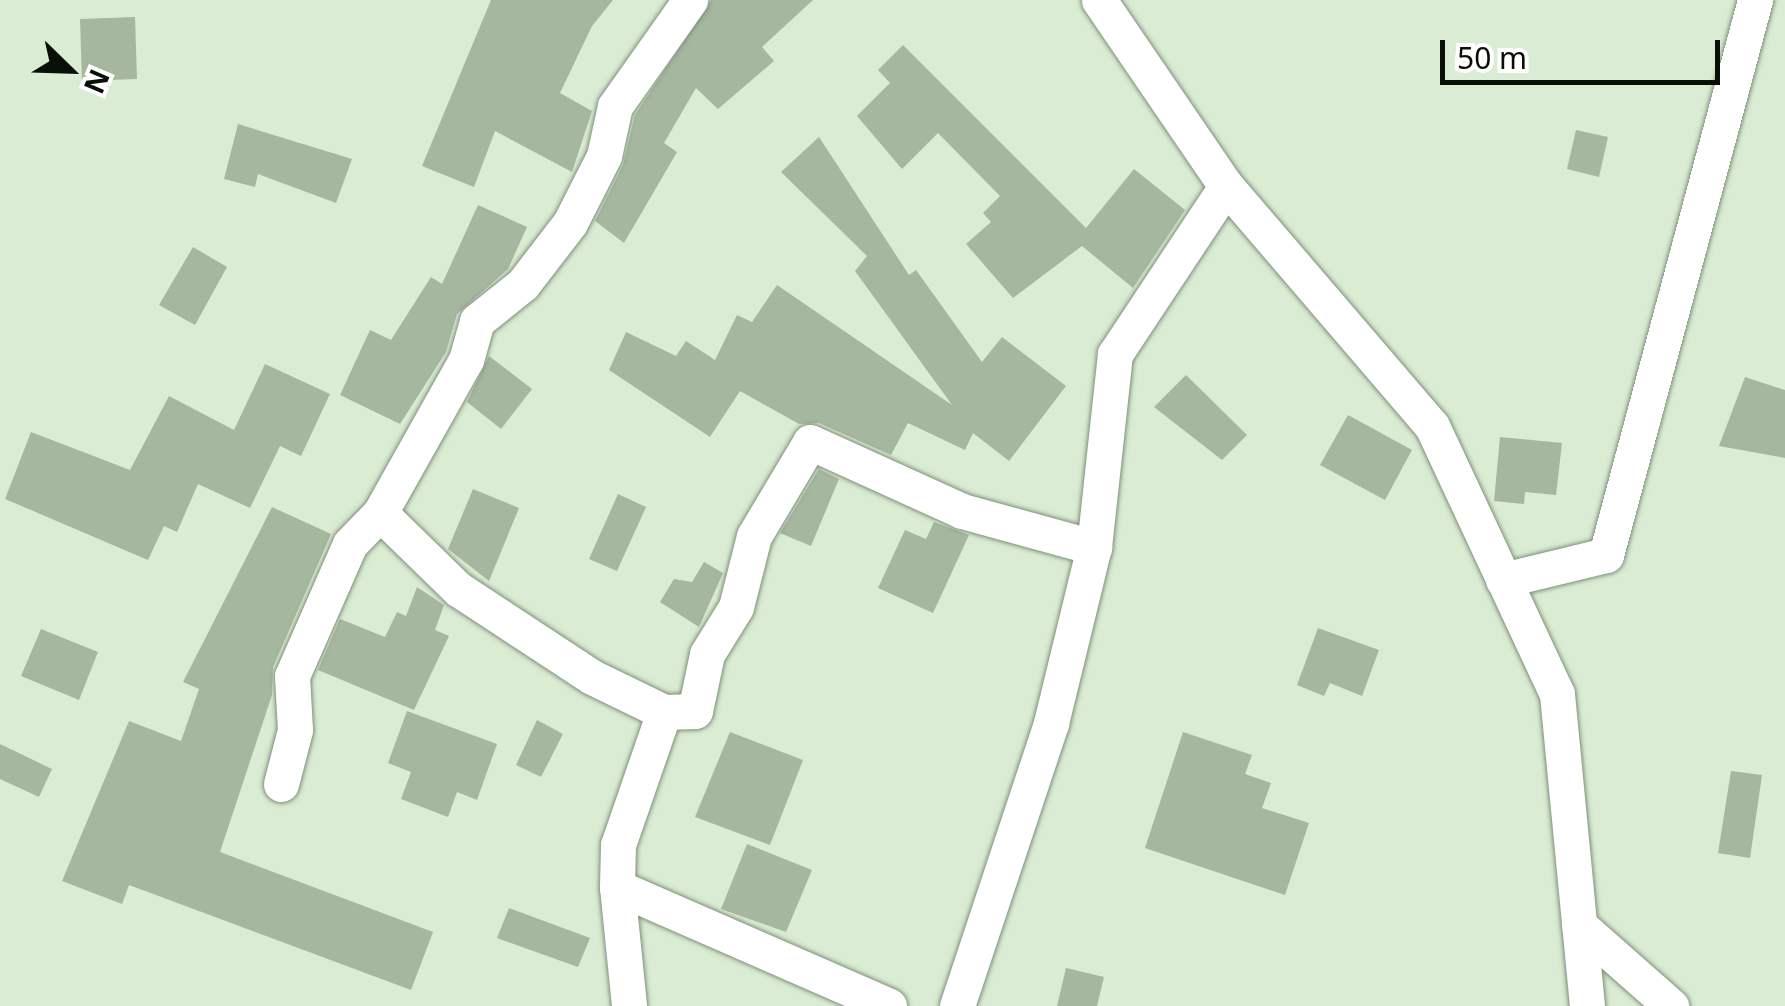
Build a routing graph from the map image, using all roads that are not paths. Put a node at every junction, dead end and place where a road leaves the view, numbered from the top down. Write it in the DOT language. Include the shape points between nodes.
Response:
graph roads {
  1 [pos="690,0"];
  2 [pos="1098,0"];
  3 [pos="1754,0"];
  4 [pos="1226,186"];
  5 [pos="380,513"];
  6 [pos="1094,547"];
  7 [pos="1503,580"];
  8 [pos="664,712"];
  9 [pos="281,784"];
  10 [pos="617,887"];
  11 [pos="1579,925"];
  12 [pos="629,1006"];
  13 [pos="889,1006"];
  14 [pos="957,1006"];
  15 [pos="1587,1006"];
  16 [pos="1671,1006"];
  1 -- 5 [label="street" via="615,106 604,156 570,223 522,284 477,321 466,360"];
  2 -- 4 [label="street"];
  3 -- 7 [label="street" via="1606,555"];
  4 -- 6 [label="street" via="1115,354"];
  4 -- 7 [label="street" via="1432,426"];
  5 -- 8 [label="street" via="458,589 592,677"];
  5 -- 9 [label="street" via="350,544 292,676 295,730"];
  6 -- 8 [label="street" via="962,512 810,442 754,536 736,607 707,654 695,711"];
  6 -- 14 [label="street" via="1051,723"];
  7 -- 11 [label="street" via="1557,694"];
  8 -- 10 [label="street" via="618,845"];
  10 -- 12 [label="street"];
  10 -- 13 [label="street"];
  11 -- 15 [label="street"];
  11 -- 16 [label="street"];
}
